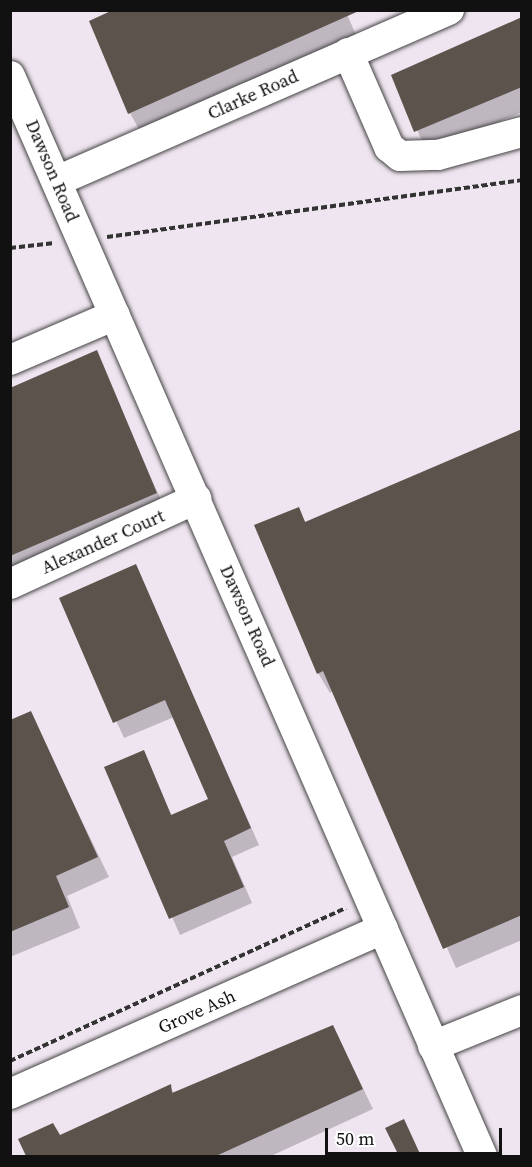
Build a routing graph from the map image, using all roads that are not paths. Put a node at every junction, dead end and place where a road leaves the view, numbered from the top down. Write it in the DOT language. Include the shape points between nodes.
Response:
graph roads {
  1 [pos="439,13"];
  2 [pos="348,53"];
  3 [pos="10,76"];
  4 [pos="522,132"];
  5 [pos="57,181"];
  6 [pos="115,315"];
  7 [pos="10,360"];
  8 [pos="196,499"];
  9 [pos="10,584"];
  10 [pos="383,929"];
  11 [pos="522,1010"];
  12 [pos="433,1046"];
  13 [pos="10,1094"];
  14 [pos="482,1156"];
  1 -- 2 [label="street, Clarke Road"];
  2 -- 4 [label="street" via="389,147 400,156 438,155"];
  2 -- 5 [label="street, Clarke Road"];
  3 -- 5 [label="street, Dawson Road"];
  5 -- 6 [label="street, Dawson Road"];
  6 -- 7 [label="street"];
  6 -- 8 [label="street, Dawson Road"];
  8 -- 9 [label="street, Alexander Court"];
  8 -- 10 [label="street, Dawson Road"];
  10 -- 12 [label="street, Dawson Road"];
  10 -- 13 [label="street, Grove Ash"];
  11 -- 12 [label="street"];
  12 -- 14 [label="street, Dawson Road"];
}
